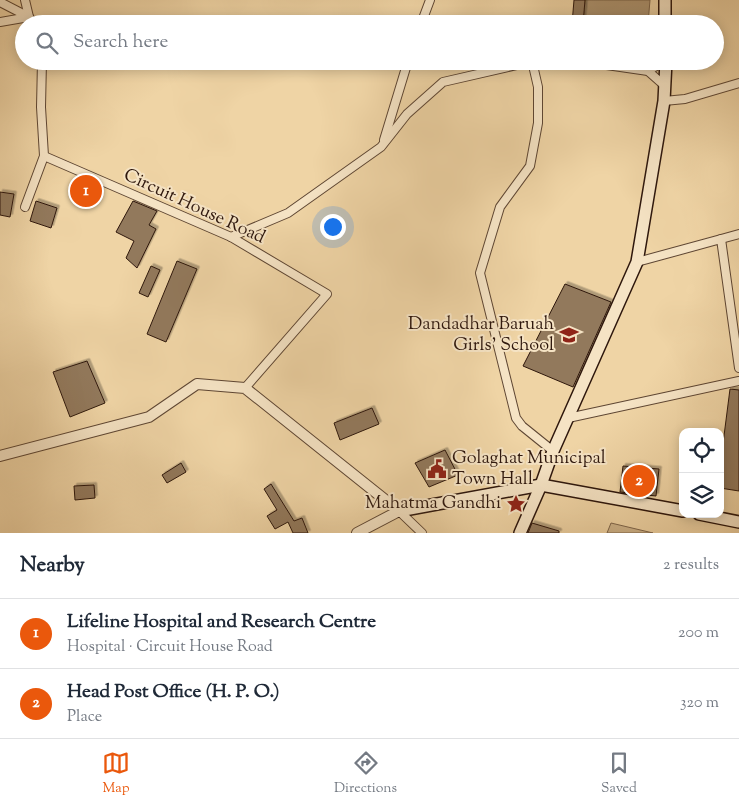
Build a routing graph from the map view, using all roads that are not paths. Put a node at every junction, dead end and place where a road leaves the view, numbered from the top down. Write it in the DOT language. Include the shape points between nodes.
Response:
graph roads {
  1 [pos="25,0"];
  2 [pos="430,0"];
  3 [pos="665,0"];
  4 [pos="0,2"];
  5 [pos="23,15"];
  6 [pos="30,15"];
  7 [pos="424,15"];
  8 [pos="666,15"];
  9 [pos="15,21"];
  10 [pos="0,22"];
  11 [pos="42,70"];
  12 [pos="405,70"];
  13 [pos="494,70"];
  14 [pos="535,70"];
  15 [pos="641,70"];
  16 [pos="665,70"];
  17 [pos="648,71"];
  18 [pos="739,83"];
  19 [pos="665,86"];
  20 [pos="664,101"];
  21 [pos="381,147"];
  22 [pos="44,156"];
  23 [pos="25,206"];
  24 [pos="739,234"];
  25 [pos="231,237"];
  26 [pos="721,239"];
  27 [pos="637,262"];
  28 [pos="739,368"];
  29 [pos="739,381"];
  30 [pos="245,388"];
  31 [pos="568,418"];
  32 [pos="553,451"];
  33 [pos="0,456"];
  34 [pos="541,484"];
  35 [pos="679,510"];
  36 [pos="399,511"];
  37 [pos="719,518"];
  38 [pos="739,522"];
  39 [pos="357,533"];
  40 [pos="422,533"];
  41 [pos="520,533"];
  1 -- 6 [label="street"];
  2 -- 7 [label="street"];
  3 -- 8 [label="main road"];
  4 -- 5 [label="street"];
  9 -- 10 [label="street"];
  11 -- 22 [label="street"];
  12 -- 21 [label="street"];
  13 -- 21 [label="street" via="443,82 407,114"];
  14 -- 32 [label="street" via="538,123 530,166 500,207 480,273 516,418"];
  15 -- 17 [label="street"];
  16 -- 19 [label="main road"];
  17 -- 19 [label="street"];
  18 -- 20 [label="street" via="685,99"];
  19 -- 20 [label="main road"];
  20 -- 27 [label="main road"];
  21 -- 25 [label="street" via="288,213"];
  22 -- 23 [label="street"];
  22 -- 25 [label="street, Circuit House Road"];
  24 -- 26 [label="street"];
  25 -- 30 [label="street, Circuit House Road" via="327,294"];
  26 -- 27 [label="street"];
  26 -- 28 [label="street"];
  27 -- 31 [label="main road"];
  29 -- 31 [label="street"];
  30 -- 33 [label="street" via="197,384 149,417"];
  30 -- 36 [label="street"];
  31 -- 32 [label="main road"];
  32 -- 34 [label="main road"];
  34 -- 35 [label="main road"];
  34 -- 36 [label="main road"];
  34 -- 41 [label="main road"];
  36 -- 39 [label="street"];
  36 -- 40 [label="street"];
  37 -- 38 [label="main road"];
}
